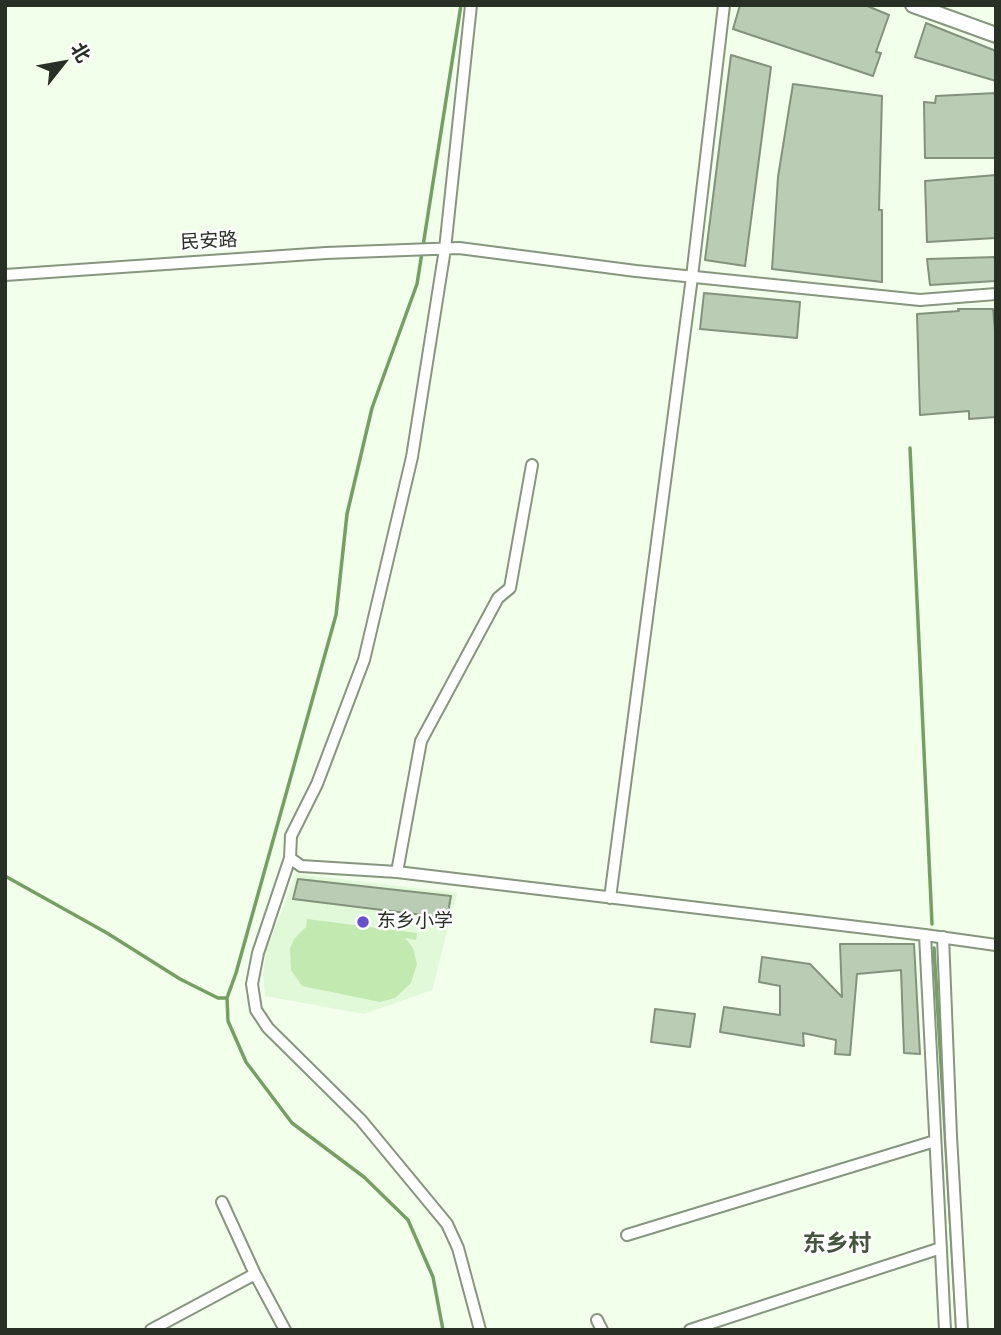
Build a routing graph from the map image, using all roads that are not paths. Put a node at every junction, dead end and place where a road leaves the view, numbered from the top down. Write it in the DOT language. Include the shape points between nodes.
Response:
graph roads {
  1 [pos="471,5"];
  2 [pos="724,5"];
  3 [pos="913,5"];
  4 [pos="996,35"];
  5 [pos="445,249"];
  6 [pos="5,275"];
  7 [pos="692,277"];
  8 [pos="996,294"];
  9 [pos="532,464"];
  10 [pos="290,858"];
  11 [pos="397,872"];
  12 [pos="610,898"];
  13 [pos="925,934"];
  14 [pos="943,937"];
  15 [pos="996,945"];
  16 [pos="935,1141"];
  17 [pos="222,1202"];
  18 [pos="627,1235"];
  19 [pos="941,1248"];
  20 [pos="254,1274"];
  21 [pos="151,1330"];
  22 [pos="285,1330"];
  23 [pos="480,1330"];
  24 [pos="690,1330"];
  25 [pos="945,1330"];
  26 [pos="962,1330"];
  1 -- 5 [label="street"];
  2 -- 7 [label="street"];
  3 -- 4 [label="street"];
  5 -- 6 [label="street, 民安路"];
  5 -- 7 [label="street, 民安路"];
  5 -- 10 [label="street" via="412,457 364,660 317,784 291,836"];
  7 -- 8 [label="street, 民安路" via="920,300"];
  7 -- 12 [label="street"];
  9 -- 11 [label="street" via="510,588 498,598 421,741"];
  10 -- 11 [label="street" via="301,866"];
  10 -- 23 [label="street" via="258,953 252,984 256,1010 268,1028 361,1120 447,1224"];
  11 -- 12 [label="street"];
  12 -- 13 [label="street"];
  13 -- 14 [label="street"];
  13 -- 16 [label="street"];
  14 -- 15 [label="street"];
  14 -- 26 [label="street"];
  16 -- 18 [label="street"];
  16 -- 19 [label="street"];
  17 -- 20 [label="street"];
  19 -- 24 [label="street"];
  19 -- 25 [label="street"];
  20 -- 21 [label="street"];
  20 -- 22 [label="street"];
}
